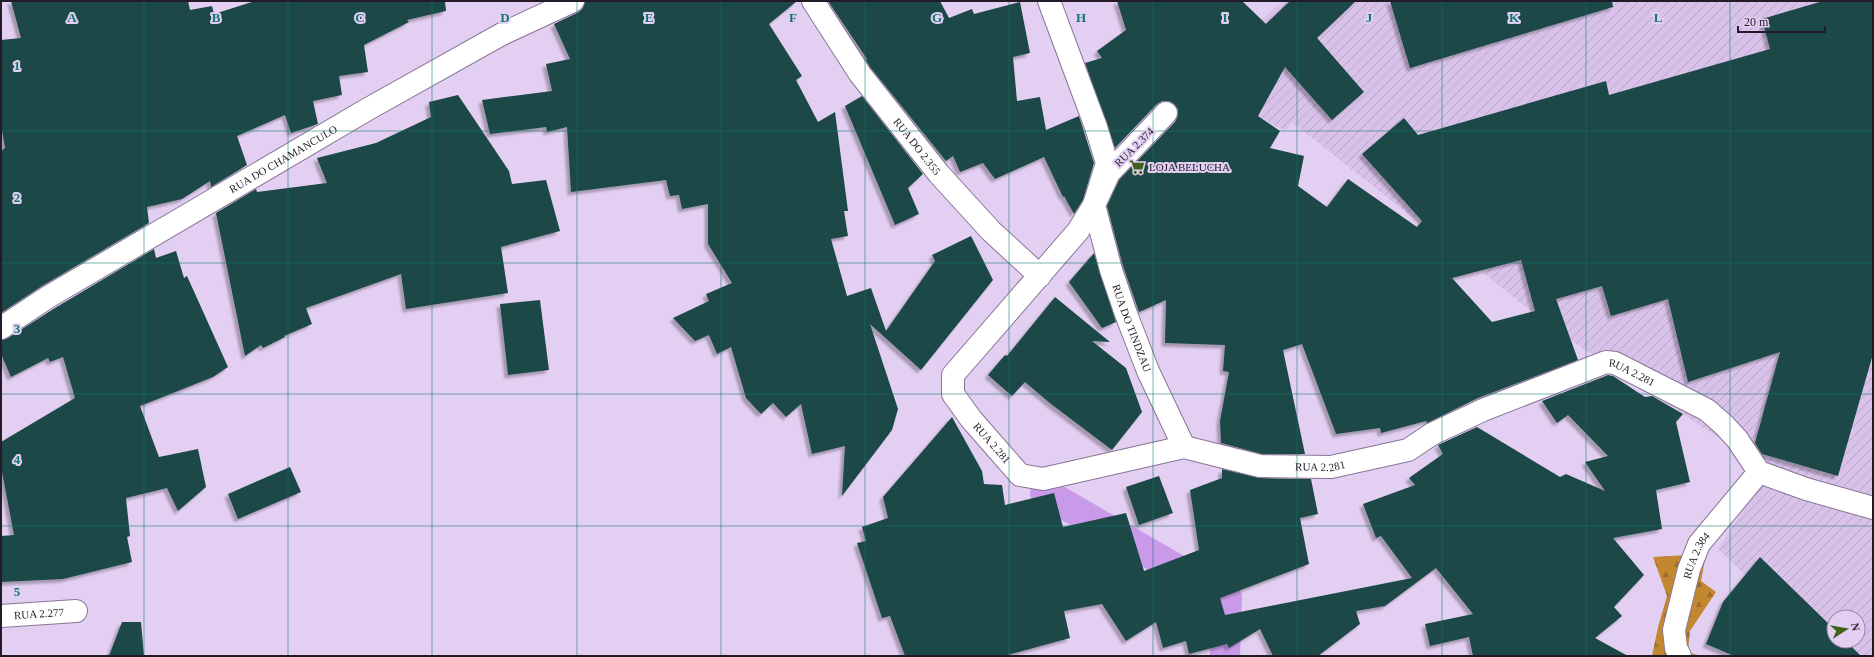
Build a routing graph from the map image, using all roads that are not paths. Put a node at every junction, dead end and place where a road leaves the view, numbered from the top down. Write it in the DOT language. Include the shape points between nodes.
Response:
graph roads {
  1 [pos="573,1"];
  2 [pos="813,1"];
  3 [pos="1049,1"];
  4 [pos="1166,113"];
  5 [pos="1094,205"];
  6 [pos="1078,231"];
  7 [pos="1040,276"];
  8 [pos="1,328"];
  9 [pos="1184,447"];
  10 [pos="1759,472"];
  11 [pos="1873,508"];
  12 [pos="76,611"];
  13 [pos="1,616"];
  14 [pos="1680,656"];
  1 -- 8 [label="street, RUA DO CHAMANCULO" via="502,34 368,109 48,297"];
  2 -- 7 [label="street, RUA DO 2.355" via="860,74 939,174 991,231"];
  3 -- 5 [label="street, RUA DO TINDZAU" via="1096,127 1106,163"];
  4 -- 5 [label="street, RUA 2.374" via="1109,173"];
  5 -- 6 [label="street, RUA DO TINDZAU"];
  5 -- 9 [label="street, RUA DO TINDZAU" via="1110,270 1126,314 1148,371"];
  6 -- 7 [label="street, RUA 2.281"];
  7 -- 9 [label="street, RUA 2.281" via="953,375 953,394 971,419 1020,475 1028,477 1043,478"];
  9 -- 10 [label="street, RUA 2.281" via="1260,466 1331,467 1408,450 1432,434 1483,410 1606,362 1615,363 1707,410 1737,439"];
  10 -- 11 [label="street" via="1806,489"];
  10 -- 14 [label="street, RUA 2.384" via="1699,544 1689,569 1674,630 1676,648"];
  12 -- 13 [label="street, RUA 2.277"];
}
